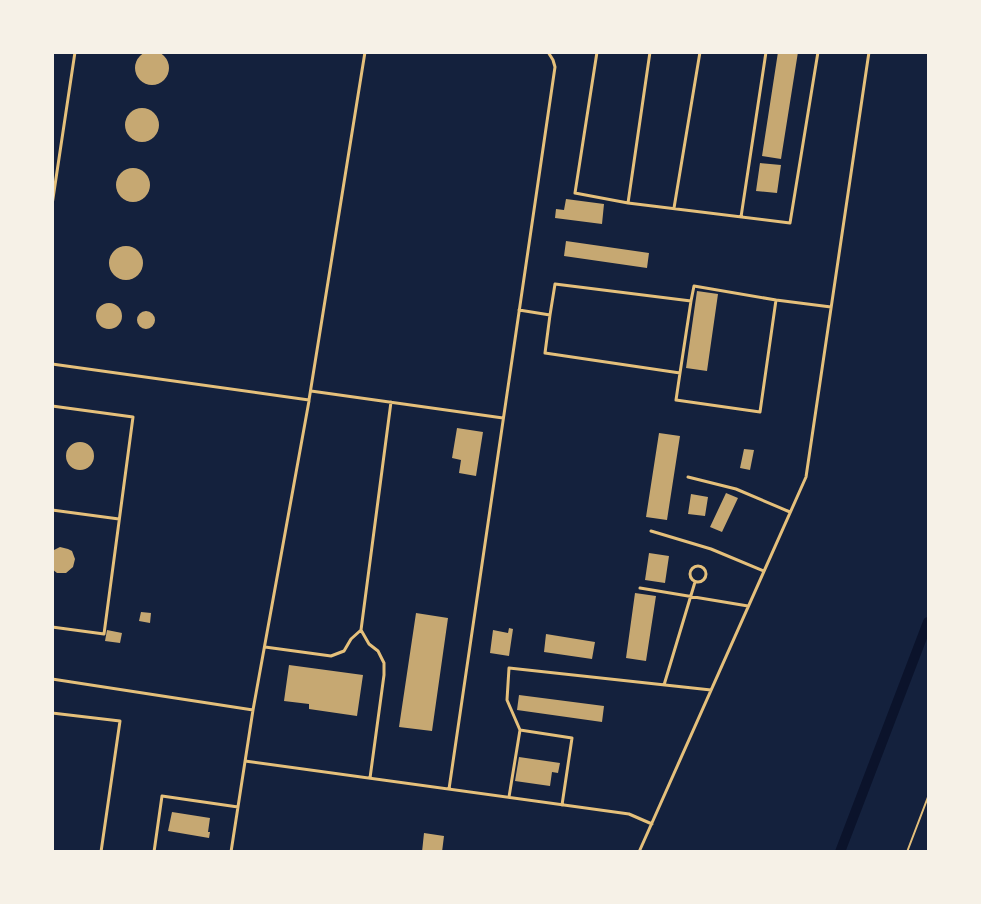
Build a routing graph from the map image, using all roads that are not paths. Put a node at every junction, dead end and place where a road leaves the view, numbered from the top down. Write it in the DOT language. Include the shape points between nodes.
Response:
graph roads {
  1 [pos="75,52"];
  2 [pos="364,52"];
  3 [pos="548,52"];
  4 [pos="597,52"];
  5 [pos="650,52"];
  6 [pos="700,52"];
  7 [pos="766,52"];
  8 [pos="818,52"];
  9 [pos="869,52"];
  10 [pos="628,203"];
  11 [pos="52,205"];
  12 [pos="674,208"];
  13 [pos="741,217"];
  14 [pos="776,300"];
  15 [pos="691,301"];
  16 [pos="831,307"];
  17 [pos="519,310"];
  18 [pos="550,315"];
  19 [pos="52,364"];
  20 [pos="680,373"];
  21 [pos="311,391"];
  22 [pos="309,400"];
  23 [pos="391,402"];
  24 [pos="52,406"];
  25 [pos="503,418"];
  26 [pos="688,477"];
  27 [pos="52,510"];
  28 [pos="790,512"];
  29 [pos="119,519"];
  30 [pos="651,531"];
  31 [pos="764,571"];
  32 [pos="695,582"];
  33 [pos="640,588"];
  34 [pos="691,597"];
  35 [pos="748,606"];
  36 [pos="52,627"];
  37 [pos="361,630"];
  38 [pos="265,647"];
  39 [pos="52,679"];
  40 [pos="664,685"];
  41 [pos="711,690"];
  42 [pos="253,710"];
  43 [pos="52,713"];
  44 [pos="520,730"];
  45 [pos="245,761"];
  46 [pos="370,778"];
  47 [pos="449,789"];
  48 [pos="509,797"];
  49 [pos="562,805"];
  50 [pos="238,807"];
  51 [pos="652,824"];
  52 [pos="101,852"];
  53 [pos="154,852"];
  54 [pos="231,852"];
  55 [pos="639,852"];
  1 -- 11 [label="lane"];
  2 -- 21 [label="lane"];
  3 -- 17 [label="lane" via="555,67"];
  4 -- 10 [label="lane" via="575,193"];
  5 -- 10 [label="lane"];
  6 -- 12 [label="lane"];
  7 -- 13 [label="lane"];
  8 -- 13 [label="lane" via="790,222"];
  9 -- 16 [label="lane"];
  10 -- 12 [label="lane"];
  12 -- 13 [label="lane"];
  14 -- 15 [label="lane" via="694,286"];
  14 -- 16 [label="lane"];
  14 -- 20 [label="lane" via="760,412 676,400"];
  15 -- 18 [label="lane" via="555,284"];
  15 -- 20 [label="lane"];
  16 -- 28 [label="lane" via="806,477"];
  17 -- 18 [label="lane"];
  17 -- 25 [label="lane"];
  18 -- 20 [label="lane" via="545,354"];
  19 -- 22 [label="lane"];
  21 -- 22 [label="lane"];
  21 -- 23 [label="lane"];
  22 -- 38 [label="lane"];
  23 -- 25 [label="lane"];
  23 -- 37 [label="lane"];
  24 -- 29 [label="lane" via="134,417"];
  25 -- 47 [label="lane"];
  26 -- 28 [label="lane" via="736,489"];
  27 -- 29 [label="lane"];
  28 -- 31 [label="lane"];
  29 -- 36 [label="lane" via="104,634"];
  30 -- 31 [label="lane" via="711,549"];
  31 -- 35 [label="lane"];
  32 -- 32 [label="lane" via="706,577 700,567 690,573"];
  32 -- 34 [label="lane"];
  33 -- 34 [label="lane"];
  34 -- 35 [label="lane"];
  34 -- 40 [label="lane"];
  35 -- 41 [label="lane"];
  37 -- 38 [label="lane" via="344,651 332,656"];
  37 -- 46 [label="lane" via="384,663"];
  38 -- 42 [label="lane"];
  39 -- 42 [label="lane"];
  40 -- 41 [label="lane"];
  40 -- 44 [label="lane" via="508,668 507,700"];
  41 -- 51 [label="lane"];
  42 -- 45 [label="lane"];
  43 -- 52 [label="lane" via="120,721"];
  44 -- 48 [label="lane"];
  44 -- 49 [label="lane" via="572,738"];
  45 -- 46 [label="lane"];
  45 -- 50 [label="lane"];
  46 -- 47 [label="lane"];
  47 -- 48 [label="lane"];
  48 -- 49 [label="lane"];
  49 -- 51 [label="lane" via="629,814"];
  50 -- 53 [label="lane" via="162,796"];
  50 -- 54 [label="lane"];
  51 -- 55 [label="lane"];
}
